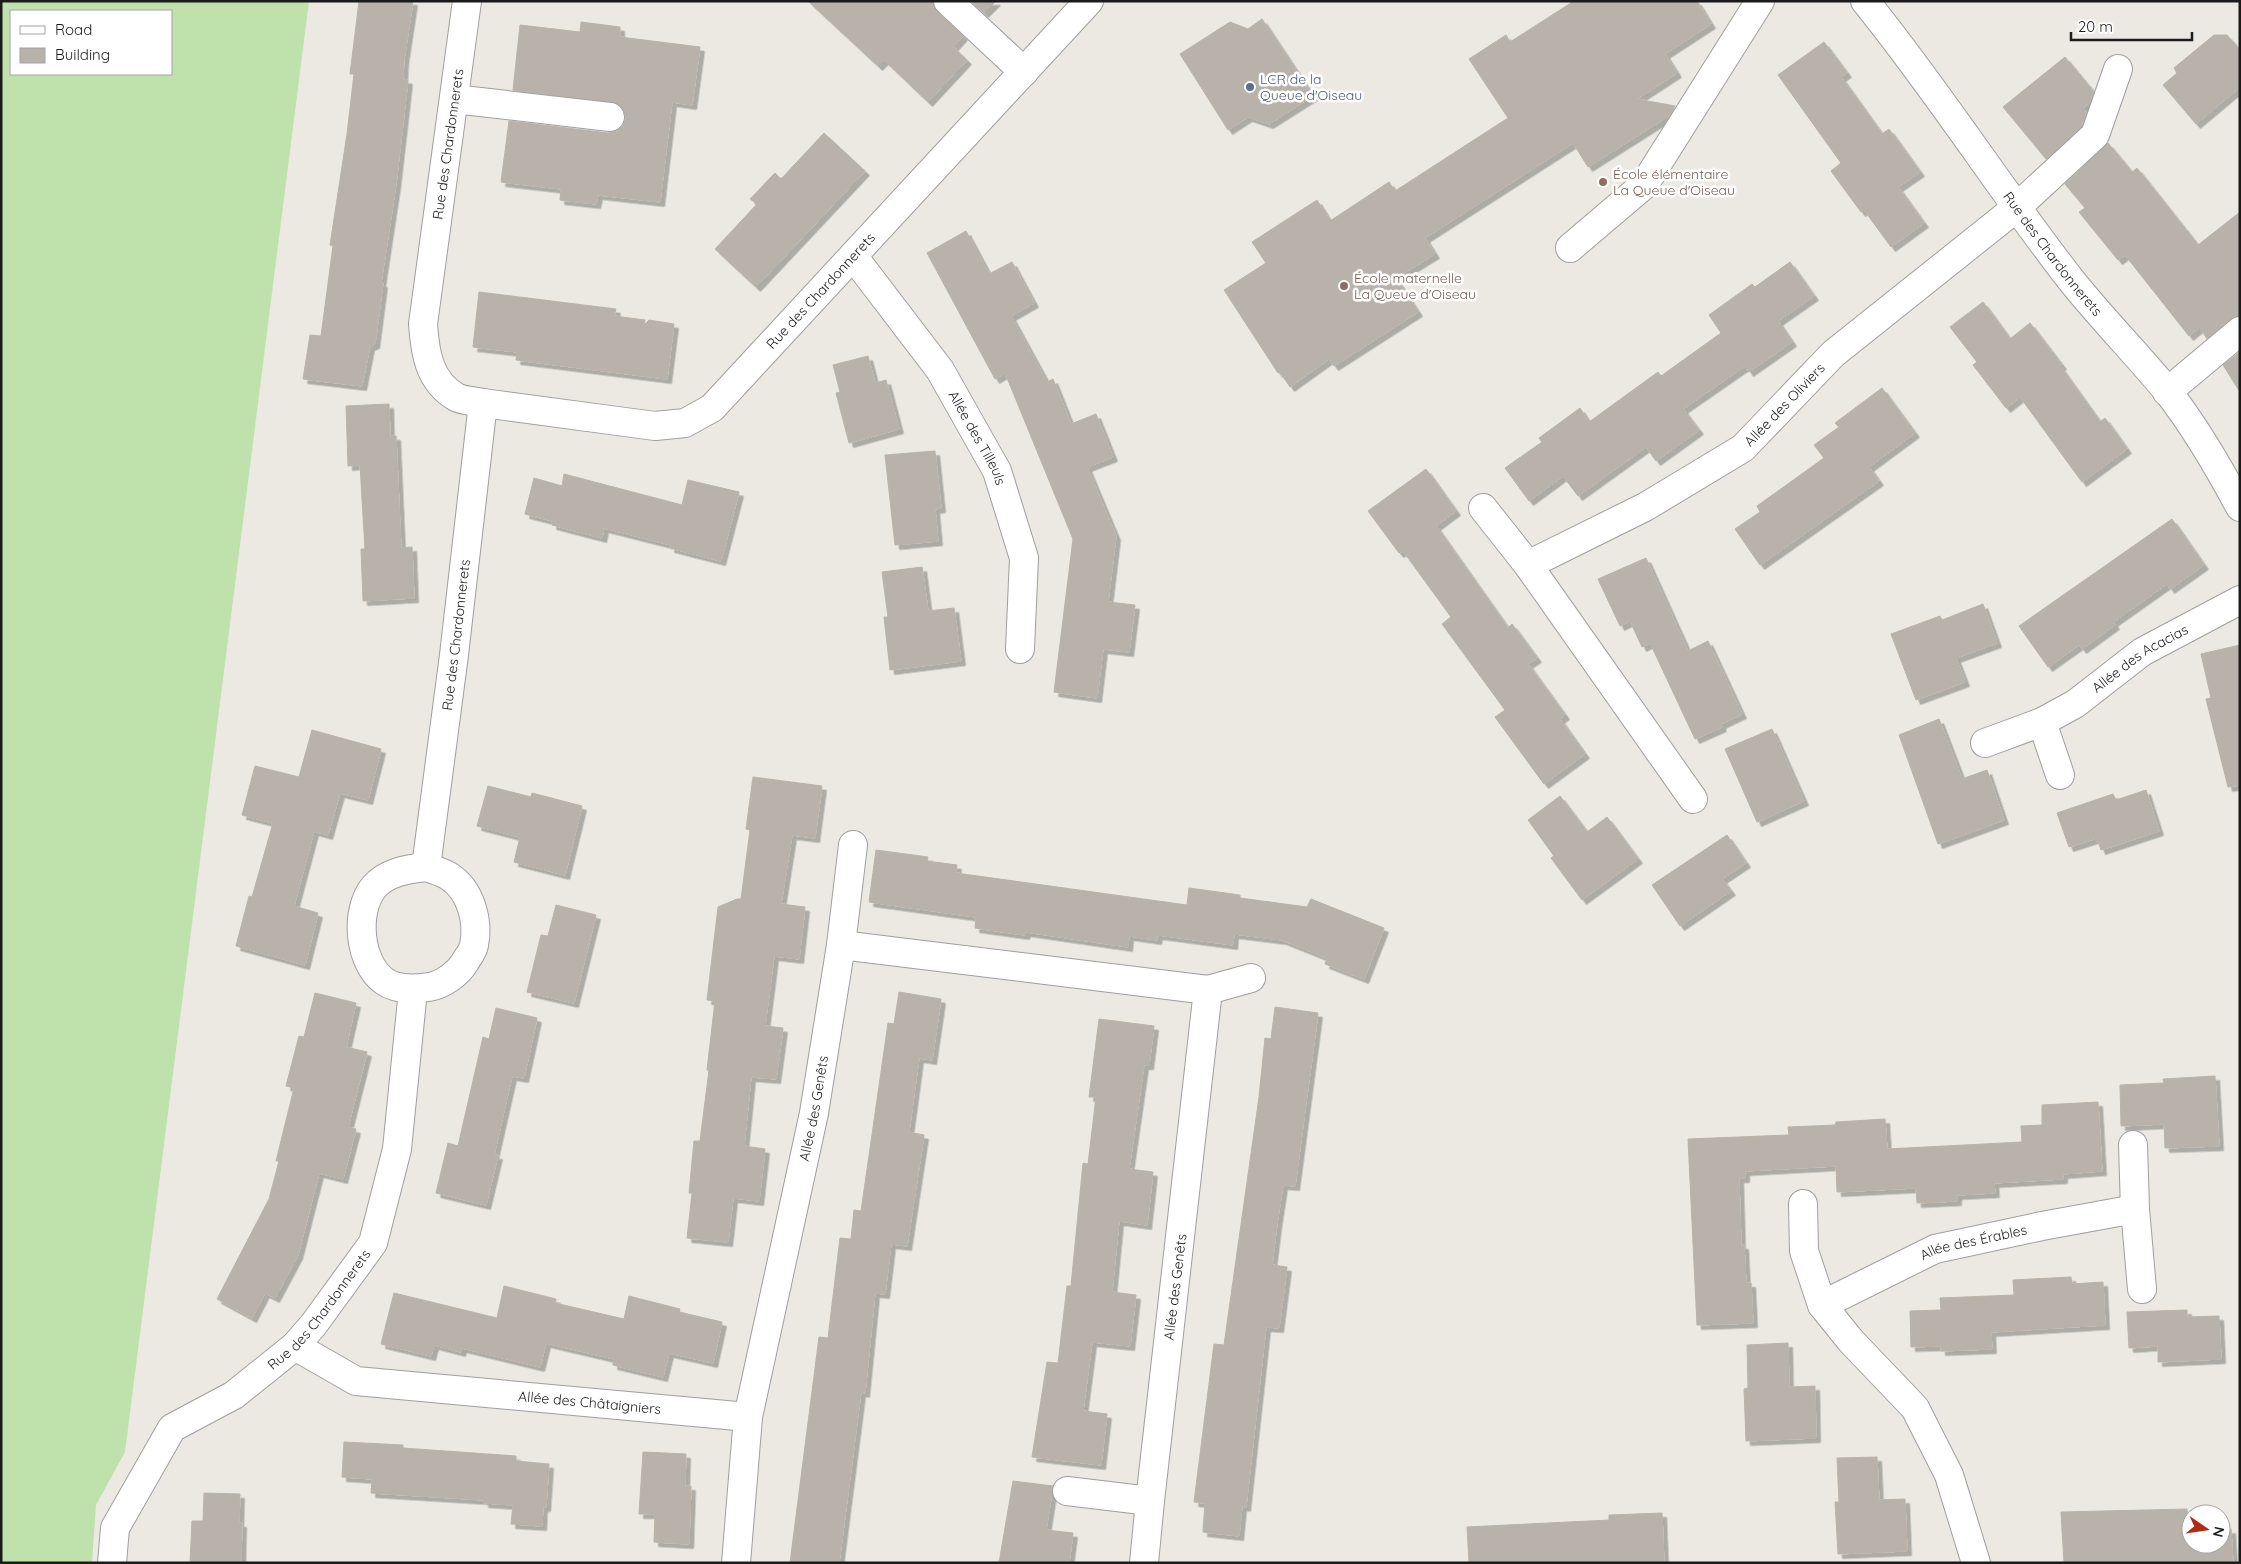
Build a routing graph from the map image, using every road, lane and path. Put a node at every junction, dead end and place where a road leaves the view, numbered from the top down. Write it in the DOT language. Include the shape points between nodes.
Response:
graph roads {
  1 [pos="467,1"];
  2 [pos="948,1"];
  3 [pos="1089,1"];
  4 [pos="1760,1"];
  5 [pos="1865,1"];
  6 [pos="2118,69"];
  7 [pos="1024,72"];
  8 [pos="454,99"];
  9 [pos="610,117"];
  10 [pos="2016,208"];
  11 [pos="1570,248"];
  12 [pos="853,256"];
  13 [pos="2240,331"];
  14 [pos="2168,392"];
  15 [pos="483,403"];
  16 [pos="2240,507"];
  17 [pos="1483,508"];
  18 [pos="1528,565"];
  19 [pos="2240,600"];
  20 [pos="1020,649"];
  21 [pos="2042,722"];
  22 [pos="1985,743"];
  23 [pos="2060,775"];
  24 [pos="1693,799"];
  25 [pos="853,845"];
  26 [pos="426,867"];
  27 [pos="841,945"];
  28 [pos="1251,978"];
  29 [pos="413,990"];
  30 [pos="1208,990"];
  31 [pos="2133,1145"];
  32 [pos="1803,1204"];
  33 [pos="2135,1209"];
  34 [pos="2142,1289"];
  35 [pos="1822,1305"];
  36 [pos="295,1346"];
  37 [pos="748,1417"];
  38 [pos="1067,1491"];
  39 [pos="1150,1501"];
  40 [pos="112,1563"];
  41 [pos="736,1563"];
  42 [pos="1144,1563"];
  43 [pos="1976,1563"];
  1 -- 8 [label="street, Rue des Chardonnerets"];
  2 -- 7 [label="street"];
  3 -- 7 [label="street, Rue des Chardonnerets"];
  4 -- 11 [label="street" via="1644,185"];
  5 -- 10 [label="street, Rue des Chardonnerets"];
  6 -- 10 [label="street, Allée des Oliviers" via="2094,135"];
  7 -- 12 [label="street, Rue des Chardonnerets"];
  8 -- 9 [label="street"];
  8 -- 15 [label="street, Rue des Chardonnerets" via="423,324 425,353 436,380 457,397"];
  10 -- 14 [label="street, Rue des Chardonnerets" via="2073,282"];
  10 -- 18 [label="street, Allée des Oliviers" via="1832,354 1743,448 1645,507"];
  12 -- 15 [label="street, Rue des Chardonnerets" via="712,408 685,423 655,426"];
  12 -- 20 [label="street, Allée des Tilleuls" via="940,370 997,471 1024,558"];
  13 -- 14 [label="street"];
  14 -- 16 [label="street, Rue des Chardonnerets" via="2208,448"];
  15 -- 26 [label="street, Rue des Chardonnerets"];
  17 -- 18 [label="street"];
  18 -- 24 [label="street"];
  19 -- 21 [label="street, Allée des Acacias" via="2142,652 2074,704"];
  21 -- 22 [label="street, Allée des Acacias"];
  21 -- 23 [label="street"];
  25 -- 27 [label="street, Allée des Genêts"];
  26 -- 29 [label="street" via="451,877 467,896 475,918 474,947 461,968 439,985"];
  26 -- 29 [label="street" via="391,874 374,887 364,908 362,937 370,964 385,982"];
  27 -- 30 [label="street"];
  27 -- 37 [label="street, Allée des Genêts" via="814,1113"];
  28 -- 30 [label="street"];
  29 -- 36 [label="street, Rue des Chardonnerets" via="397,1149 373,1243"];
  30 -- 39 [label="street, Allée des Genêts"];
  31 -- 33 [label="street"];
  32 -- 35 [label="street" via="1804,1251"];
  33 -- 34 [label="street"];
  33 -- 35 [label="street, Allée des Érables" via="1935,1249"];
  35 -- 43 [label="street" via="1851,1341 1915,1408 1948,1475"];
  36 -- 37 [label="street, Allée des Châtaigniers" via="356,1381"];
  36 -- 40 [label="street, Rue des Chardonnerets" via="234,1395 172,1428 115,1528"];
  37 -- 41 [label="street"];
  38 -- 39 [label="street"];
  39 -- 42 [label="street, Allée des Genêts"];
}
